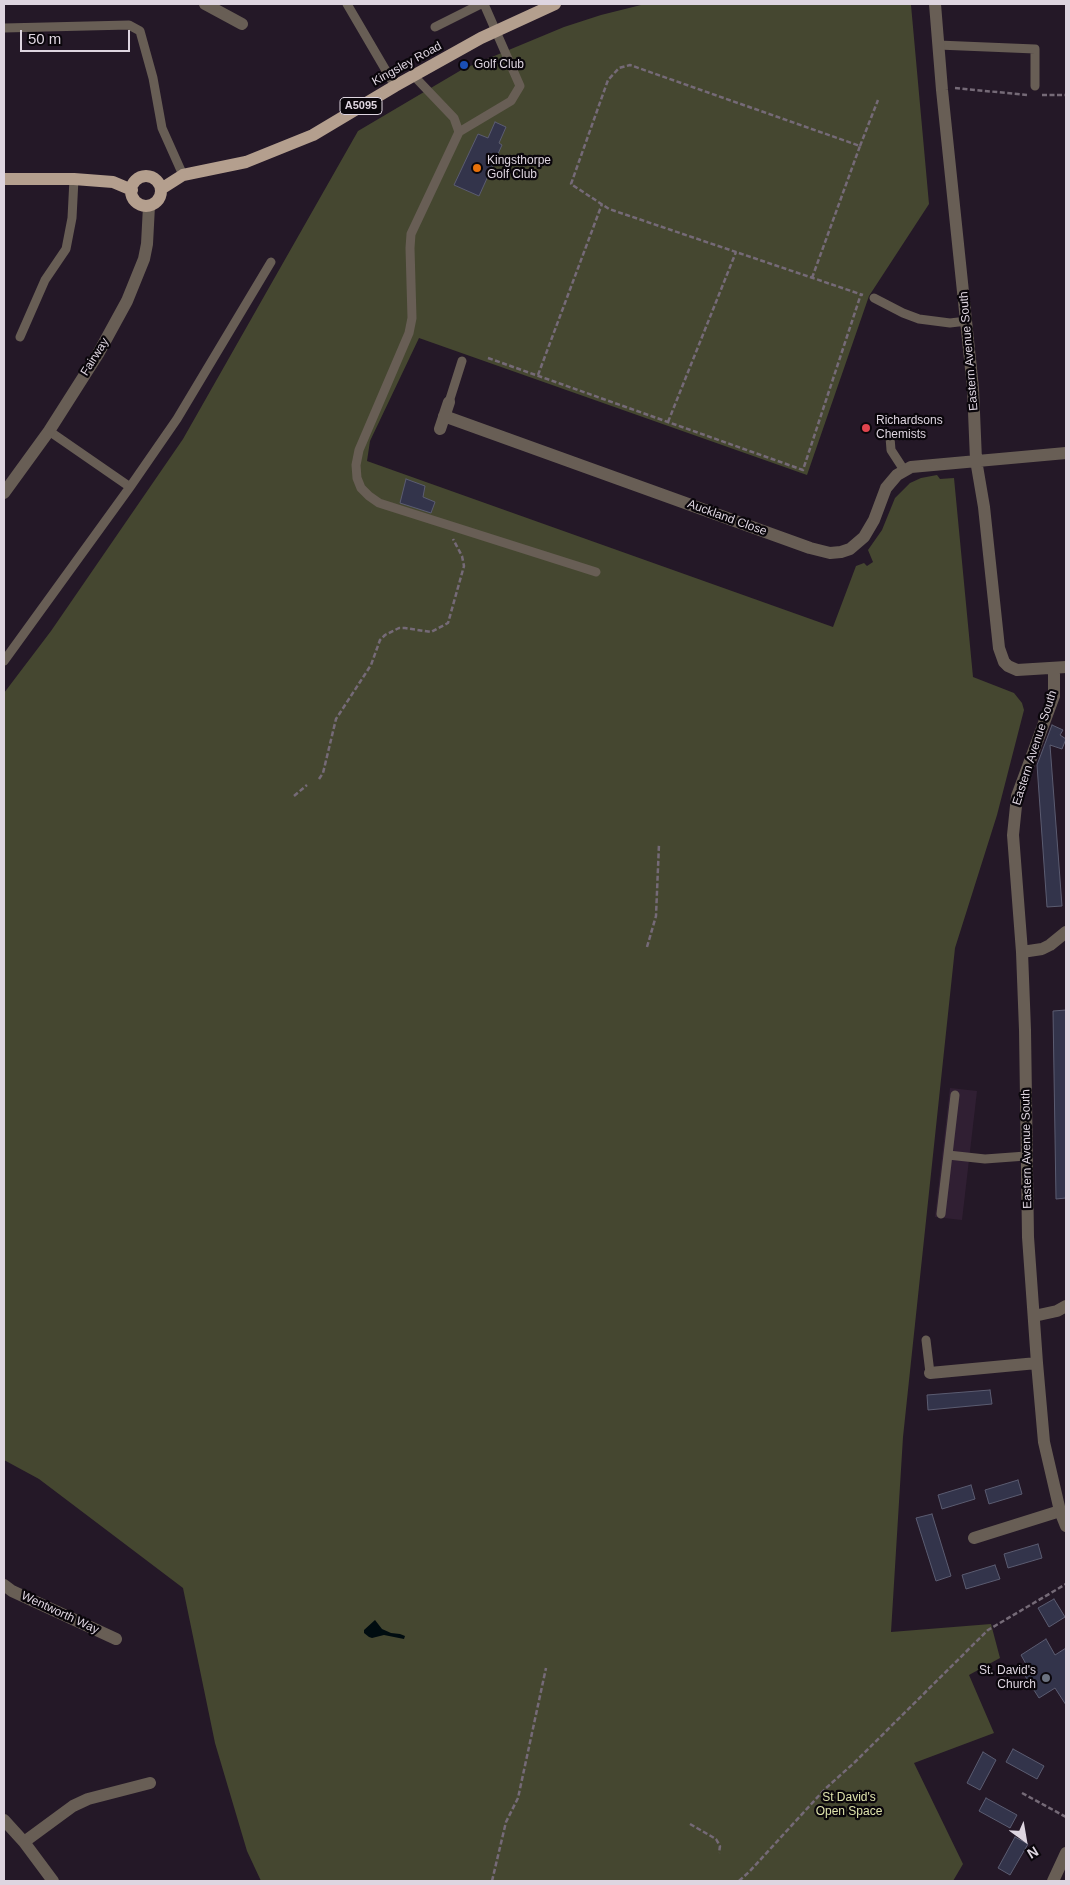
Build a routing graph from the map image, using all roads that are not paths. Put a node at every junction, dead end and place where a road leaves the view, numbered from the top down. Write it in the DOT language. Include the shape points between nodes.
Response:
graph roads {
  1 [pos="204,4"];
  2 [pos="346,4"];
  3 [pos="482,4"];
  4 [pos="555,4"];
  5 [pos="935,4"];
  6 [pos="242,24"];
  7 [pos="435,27"];
  8 [pos="4,28"];
  9 [pos="496,31"];
  10 [pos="938,45"];
  11 [pos="413,75"];
  12 [pos="395,86"];
  13 [pos="1034,90"];
  14 [pos="459,132"];
  15 [pos="183,175"];
  16 [pos="4,179"];
  17 [pos="74,179"];
  18 [pos="161,188"];
  19 [pos="132,190"];
  20 [pos="149,206"];
  21 [pos="271,262"];
  22 [pos="874,298"];
  23 [pos="967,321"];
  24 [pos="20,337"];
  25 [pos="462,361"];
  26 [pos="449,402"];
  27 [pos="444,416"];
  28 [pos="440,429"];
  29 [pos="48,431"];
  30 [pos="890,437"];
  31 [pos="1066,453"];
  32 [pos="976,460"];
  33 [pos="904,470"];
  34 [pos="130,486"];
  35 [pos="4,493"];
  36 [pos="596,572"];
  37 [pos="4,661"];
  38 [pos="1060,667"];
  39 [pos="1066,932"];
  40 [pos="1022,952"];
  41 [pos="955,1095"];
  42 [pos="948,1155"];
  43 [pos="1026,1156"];
  44 [pos="941,1214"];
  45 [pos="1066,1306"];
  46 [pos="1034,1316"];
  47 [pos="926,1340"];
  48 [pos="1037,1363"];
  49 [pos="930,1373"];
  50 [pos="1060,1511"];
  51 [pos="1066,1526"];
  52 [pos="974,1538"];
  53 [pos="4,1585"];
  54 [pos="116,1639"];
  55 [pos="150,1783"];
  56 [pos="4,1820"];
  57 [pos="24,1842"];
  58 [pos="1066,1853"];
  59 [pos="53,1881"];
  60 [pos="1053,1881"];
  1 -- 6 [label="street"];
  2 -- 12 [label="lane"];
  3 -- 7 [label="lane"];
  3 -- 9 [label="lane"];
  4 -- 9 [label="main road, Kingsley Road / A5095"];
  5 -- 10 [label="street, Eastern Avenue South"];
  8 -- 15 [label="lane" via="129,25 140,31 162,128"];
  9 -- 11 [label="main road, Kingsley Road / A5095"];
  9 -- 14 [label="lane" via="520,86 511,101"];
  10 -- 13 [label="lane" via="1035,49"];
  10 -- 23 [label="street, Eastern Avenue South"];
  11 -- 12 [label="main road, Kingsley Road / A5095"];
  11 -- 14 [label="lane" via="454,118"];
  12 -- 15 [label="main road, Kingsley Road / A5095" via="313,135 246,162"];
  14 -- 36 [label="lane" via="411,234 412,318 359,450 357,478 361,488 379,504"];
  15 -- 18 [label="main road, Kingsley Road / A5095"];
  16 -- 17 [label="main road"];
  17 -- 19 [label="main road" via="113,182"];
  17 -- 24 [label="lane" via="66,249 45,280"];
  18 -- 19 [label="main road" via="148,176 138,180"];
  18 -- 20 [label="main road, Kingsley Road / A5095" via="159,199"];
  19 -- 20 [label="main road" via="135,201"];
  20 -- 29 [label="street, Fairway" via="145,252 127,301 98,354"];
  21 -- 34 [label="lane" via="177,419"];
  22 -- 23 [label="lane" via="919,319 950,323"];
  23 -- 32 [label="street, Eastern Avenue South"];
  25 -- 26 [label="lane"];
  26 -- 27 [label="street"];
  27 -- 28 [label="street"];
  27 -- 33 [label="street, Auckland Close" via="830,553 850,549 864,537 886,488"];
  29 -- 34 [label="lane"];
  29 -- 35 [label="street, Fairway"];
  30 -- 33 [label="lane" via="891,450"];
  31 -- 32 [label="street"];
  32 -- 33 [label="street" via="918,465"];
  32 -- 38 [label="street, Eastern Avenue South" via="1001,656 1008,666 1017,670"];
  34 -- 37 [label="lane"];
  38 -- 40 [label="street, Eastern Avenue South" via="1054,696 1017,796 1013,835"];
  39 -- 40 [label="street" via="1042,949"];
  40 -- 43 [label="street, Eastern Avenue South"];
  41 -- 42 [label="lane"];
  42 -- 43 [label="lane" via="985,1159"];
  42 -- 44 [label="lane"];
  43 -- 46 [label="street, Eastern Avenue South"];
  45 -- 46 [label="street"];
  46 -- 48 [label="street, Eastern Avenue South"];
  47 -- 49 [label="lane"];
  48 -- 49 [label="street"];
  48 -- 50 [label="street, Eastern Avenue South" via="1044,1442"];
  50 -- 51 [label="street, Eastern Avenue South"];
  50 -- 52 [label="street"];
  53 -- 54 [label="street, Wentworth Way"];
  55 -- 57 [label="street" via="88,1798"];
  56 -- 57 [label="street"];
  57 -- 59 [label="street"];
  58 -- 60 [label="street"];
}
